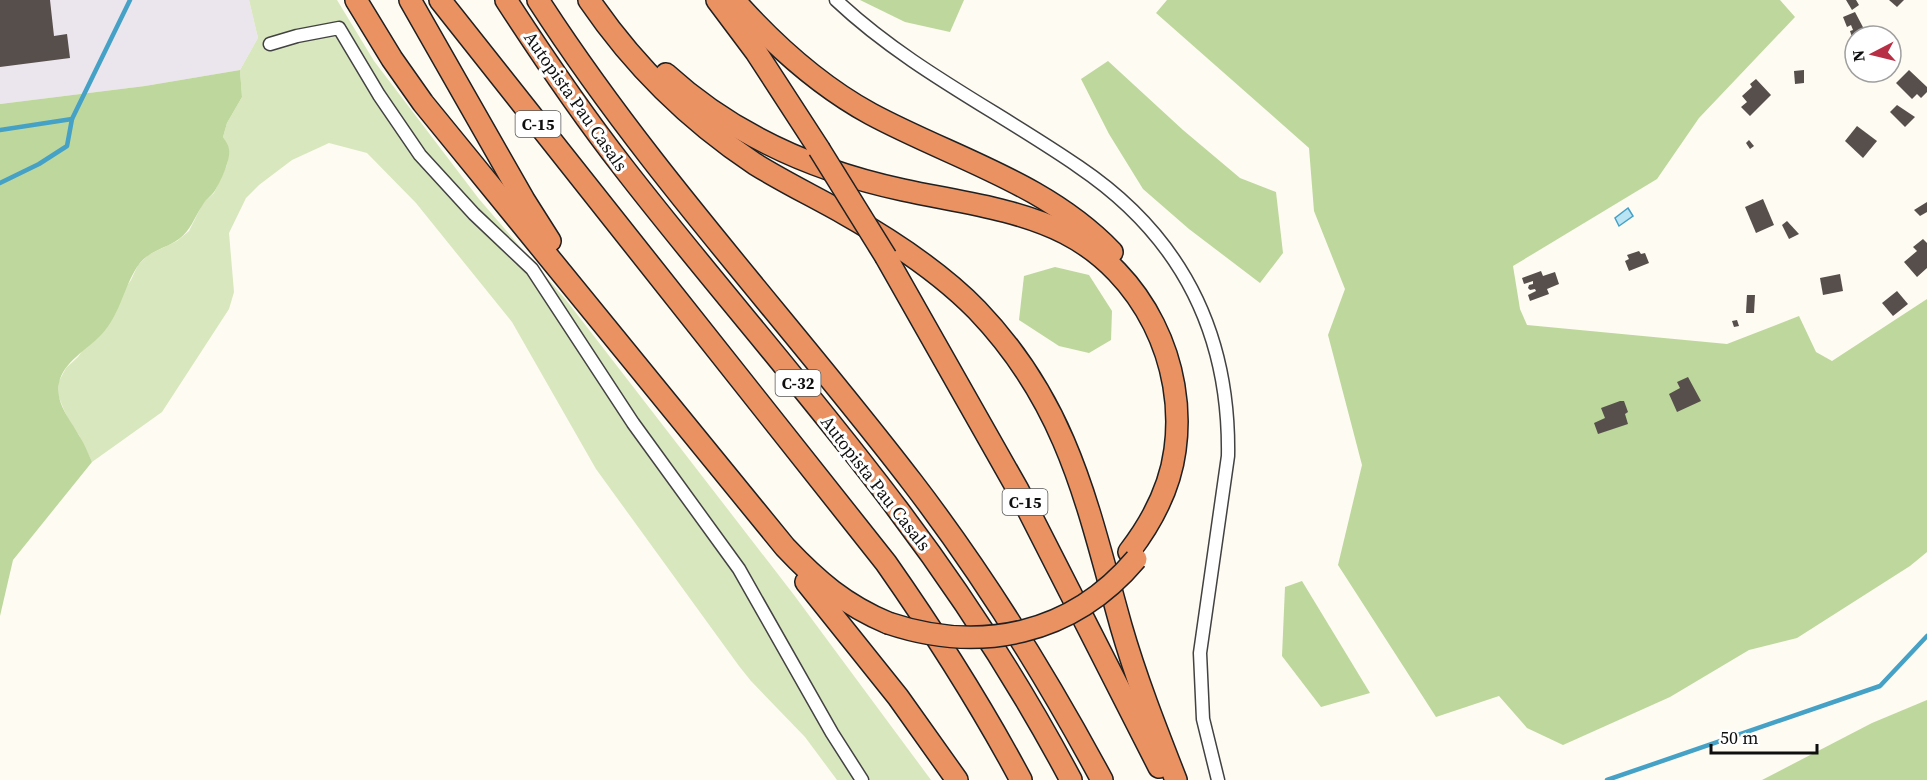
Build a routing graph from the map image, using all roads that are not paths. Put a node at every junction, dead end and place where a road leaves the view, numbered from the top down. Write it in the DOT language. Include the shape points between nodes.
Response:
graph roads {
  1 [pos="356,0"];
  2 [pos="410,0"];
  3 [pos="440,0"];
  4 [pos="507,0"];
  5 [pos="538,0"];
  6 [pos="589,0"];
  7 [pos="600,0"];
  8 [pos="717,0"];
  9 [pos="734,0"];
  10 [pos="836,0"];
  11 [pos="270,44"];
  12 [pos="714,462"];
  13 [pos="1133,556"];
  14 [pos="889,619"];
  15 [pos="1150,753"];
  16 [pos="862,780"];
  17 [pos="957,780"];
  18 [pos="1022,780"];
  19 [pos="1071,780"];
  20 [pos="1102,780"];
  21 [pos="1159,780"];
  22 [pos="1166,780"];
  23 [pos="1176,780"];
  24 [pos="1218,780"];
  1 -- 12 [label="highway" via="423,103"];
  2 -- 14 [label="highway" via="524,201 568,266 804,553 845,590"];
  3 -- 18 [label="highway, C-15" via="886,563 948,653"];
  4 -- 19 [label="highway, Autopista Pau Casals / C-32" via="621,165 852,449 940,566 1019,688"];
  5 -- 20 [label="highway, Autopista Pau Casals / C-32" via="647,154 869,427 958,545 1037,666"];
  6 -- 23 [label="highway" via="636,61 699,124 757,165 845,214 932,271 975,308 1018,358 1068,447 1134,667"];
  7 -- 13 [label="highway" via="644,53 682,89 756,139 795,158 864,181 1028,218 1084,245 1122,278 1159,334 1173,378 1178,425 1173,462 1162,496"];
  8 -- 15 [label="highway, C-15, bridge" via="756,52 886,257 1018,490"];
  9 -- 13 [label="highway" via="789,56 844,98 1064,210 1100,239 1144,289 1176,352 1187,425 1171,501 1160,525"];
  10 -- 24 [label="street" via="886,42 1081,168 1141,218 1162,242 1193,292 1218,356 1228,423 1228,456 1200,653 1203,719"];
  11 -- 16 [label="street" via="339,28 420,155 532,269 633,423 739,569"];
  12 -- 14 [label="highway" via="819,581 866,614"];
  12 -- 17 [label="highway" via="891,688"];
  13 -- 14 [label="highway" via="1085,593 1019,622 952,628"];
  15 -- 21 [label="highway"];
  15 -- 22 [label="highway, C-15"];
}
